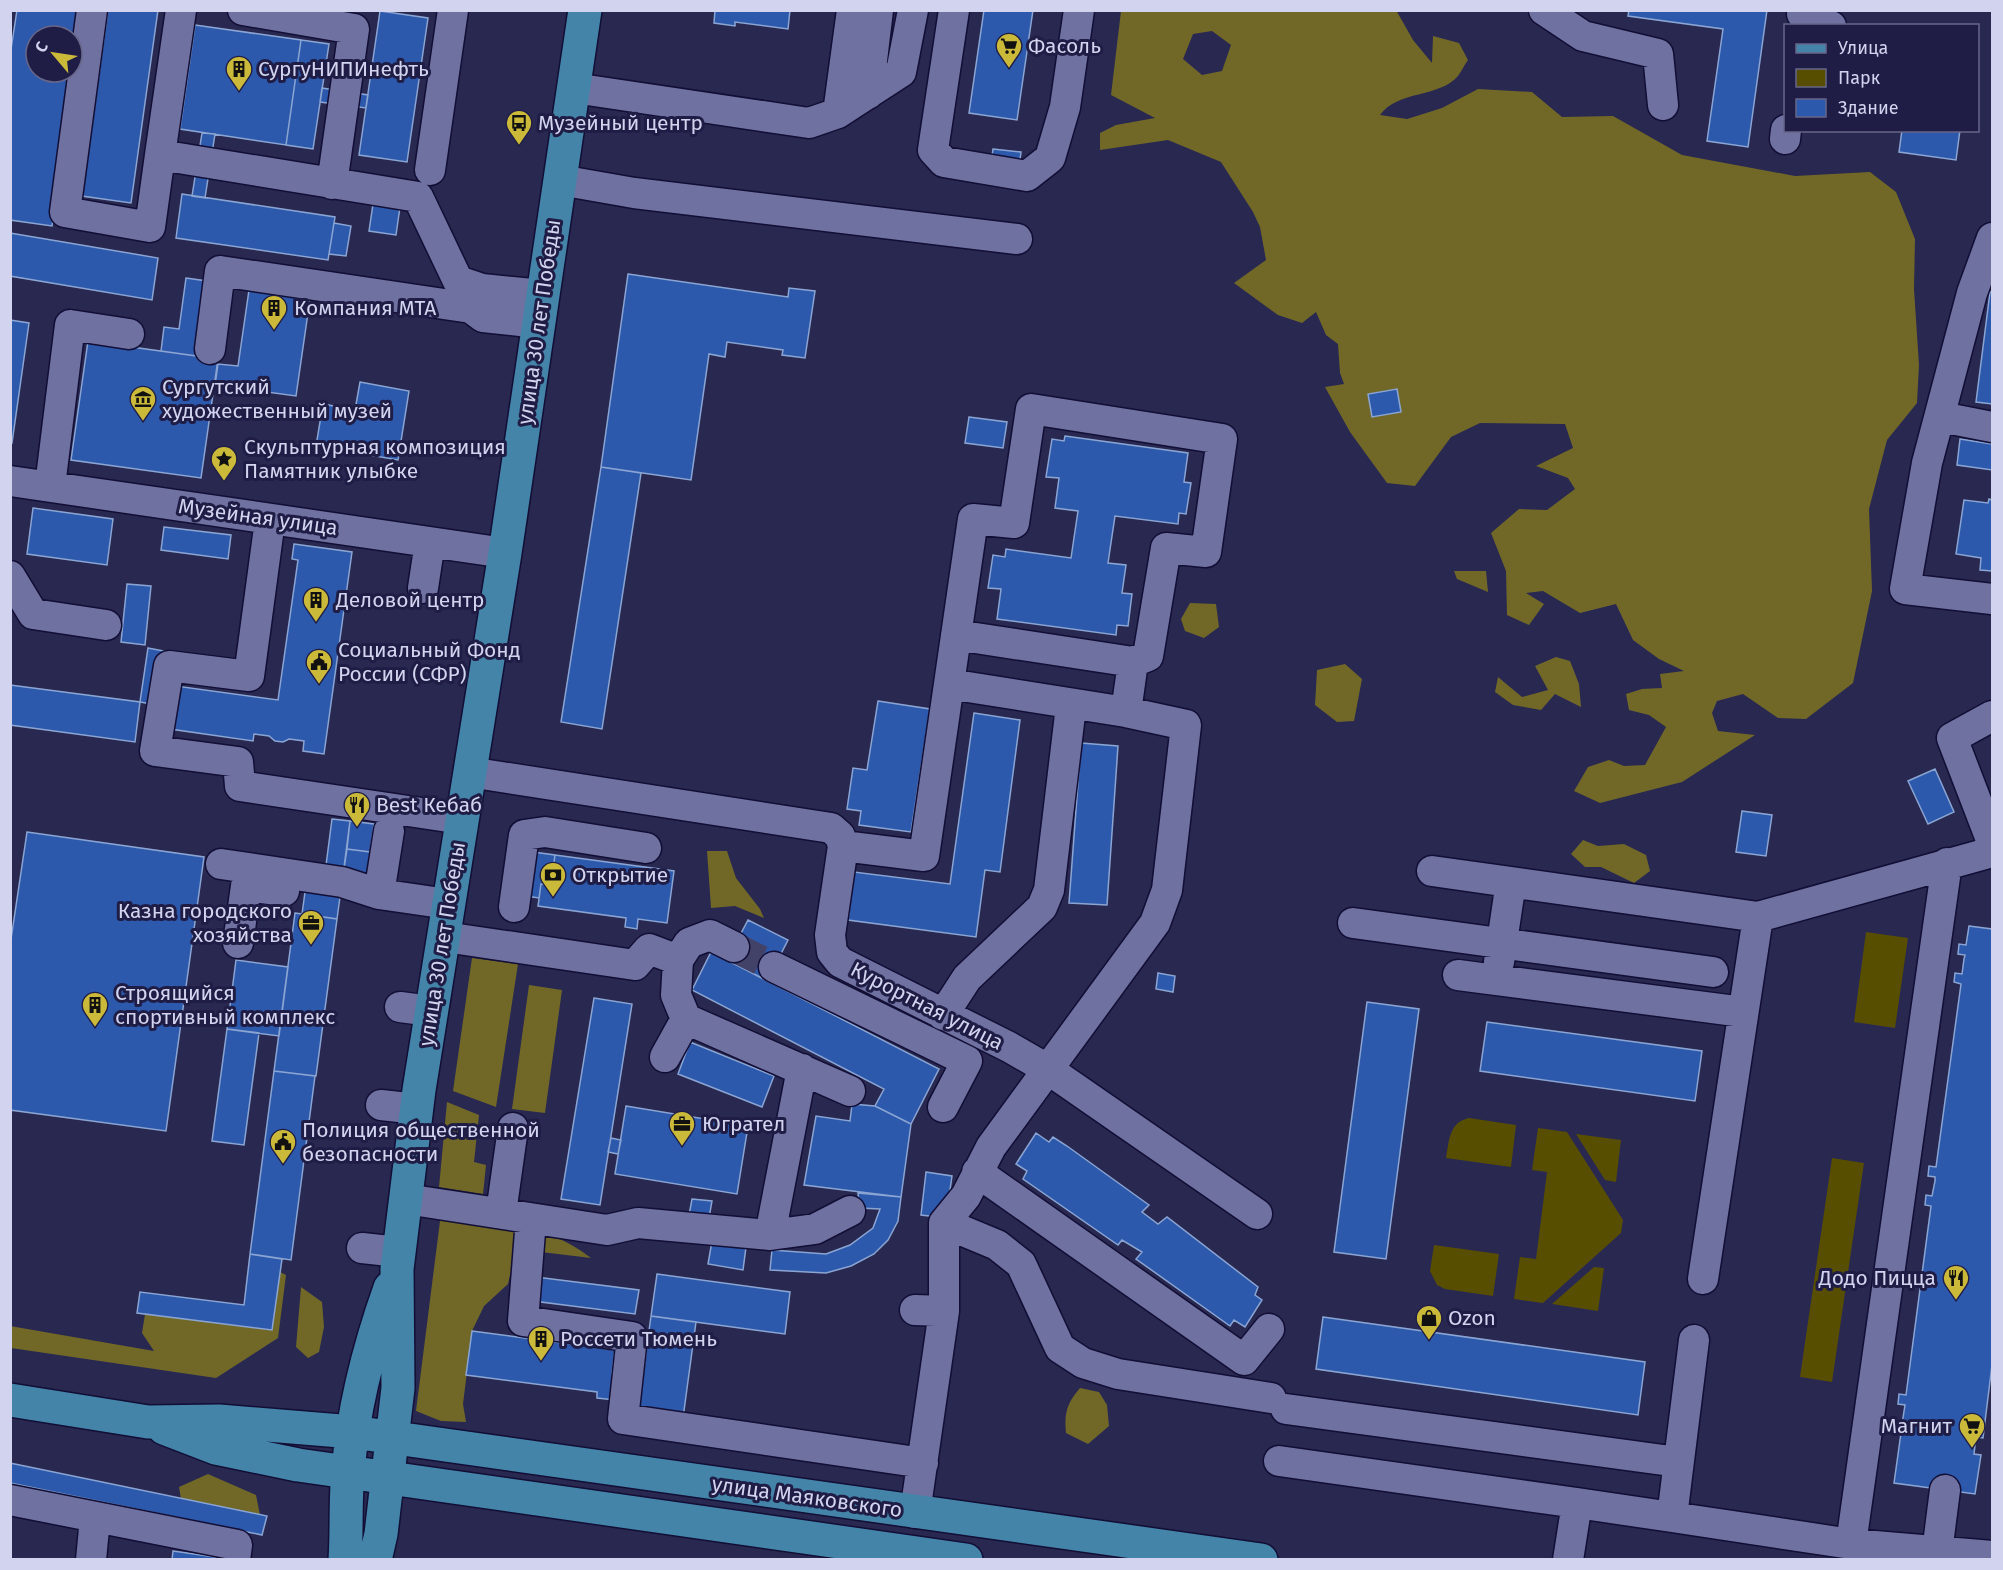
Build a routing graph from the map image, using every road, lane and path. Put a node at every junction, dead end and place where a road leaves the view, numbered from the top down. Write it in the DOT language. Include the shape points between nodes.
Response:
graph roads {
  1 [pos="92,10"];
  2 [pos="181,10"];
  3 [pos="243,10"];
  4 [pos="453,10"];
  5 [pos="585,10"];
  6 [pos="954,10"];
  7 [pos="1079,10"];
  8 [pos="1544,10"];
  9 [pos="878,17"];
  10 [pos="1802,17"];
  11 [pos="1825,24"];
  12 [pos="574,88"];
  13 [pos="868,94"];
  14 [pos="1663,105"];
  15 [pos="838,113"];
  16 [pos="160,155"];
  17 [pos="430,170"];
  18 [pos="560,180"];
  19 [pos="332,184"];
  20 [pos="1992,238"];
  21 [pos="1017,239"];
  22 [pos="541,309"];
  23 [pos="129,334"];
  24 [pos="210,349"];
  25 [pos="1941,417"];
  26 [pos="1992,418"];
  27 [pos="10,480"];
  28 [pos="50,486"];
  29 [pos="270,520"];
  30 [pos="430,542"];
  31 [pos="505,553"];
  32 [pos="10,576"];
  33 [pos="423,588"];
  34 [pos="1992,598"];
  35 [pos="106,625"];
  36 [pos="956,635"];
  37 [pos="1133,662"];
  38 [pos="949,684"];
  39 [pos="1071,706"];
  40 [pos="1126,712"];
  41 [pos="1992,716"];
  42 [pos="469,772"];
  43 [pos="532,783"];
  44 [pos="462,819"];
  45 [pos="389,831"];
  46 [pos="545,832"];
  47 [pos="1992,842"];
  48 [pos="843,846"];
  49 [pos="646,848"];
  50 [pos="1992,852"];
  51 [pos="1947,863"];
  52 [pos="221,864"];
  53 [pos="1432,871"];
  54 [pos="1511,882"];
  55 [pos="379,894"];
  56 [pos="448,904"];
  57 [pos="514,907"];
  58 [pos="1758,917"];
  59 [pos="1353,923"];
  60 [pos="445,937"];
  61 [pos="238,943"];
  62 [pos="1502,944"];
  63 [pos="734,947"];
  64 [pos="678,960"];
  65 [pos="774,967"];
  66 [pos="1713,972"];
  67 [pos="1458,975"];
  68 [pos="1497,980"];
  69 [pos="400,1007"];
  70 [pos="432,1011"];
  71 [pos="1743,1012"];
  72 [pos="943,1015"];
  73 [pos="686,1019"];
  74 [pos="665,1057"];
  75 [pos="802,1069"];
  76 [pos="1048,1070"];
  77 [pos="850,1090"];
  78 [pos="381,1105"];
  79 [pos="943,1107"];
  80 [pos="417,1109"];
  81 [pos="513,1128"];
  82 [pos="978,1172"];
  83 [pos="406,1199"];
  84 [pos="850,1211"];
  85 [pos="501,1214"];
  86 [pos="1257,1214"];
  87 [pos="531,1219"];
  88 [pos="944,1223"];
  89 [pos="770,1235"];
  90 [pos="362,1248"];
  91 [pos="398,1261"];
  92 [pos="1703,1279"];
  93 [pos="1269,1329"];
  94 [pos="1694,1340"];
  95 [pos="10,1400"];
  96 [pos="148,1422"];
  97 [pos="353,1432"];
  98 [pos="392,1439"];
  99 [pos="1279,1461"];
  100 [pos="923,1462"];
  101 [pos="1678,1462"];
  102 [pos="348,1473"];
  103 [pos="387,1479"];
  104 [pos="1945,1490"];
  105 [pos="10,1500"];
  106 [pos="1576,1503"];
  107 [pos="915,1513"];
  108 [pos="1672,1517"];
  109 [pos="95,1518"];
  110 [pos="1851,1544"];
  111 [pos="1937,1552"];
  112 [pos="1992,1556"];
  113 [pos="91,1560"];
  114 [pos="235,1560"];
  115 [pos="345,1560"];
  116 [pos="375,1560"];
  117 [pos="966,1560"];
  118 [pos="1261,1560"];
  119 [pos="1568,1560"];
  1 -- 16 [label="street" via="65,213 150,227"];
  2 -- 16 [label="street"];
  3 -- 19 [label="street" via="354,29"];
  4 -- 17 [label="street"];
  5 -- 12 [label="main road, улица 30 лет Победы"];
  6 -- 7 [label="street" via="933,150 944,162 1027,176 1050,158 1065,107"];
  8 -- 14 [label="street" via="1583,36 1658,54"];
  9 -- 13 [label="street"];
  9 -- 13 [label="street" via="901,72"];
  9 -- 15 [label="street"];
  10 -- 11 [label="street"];
  12 -- 15 [label="street" via="809,123"];
  12 -- 18 [label="main road, улица 30 лет Победы"];
  13 -- 15 [label="street"];
  16 -- 19 [label="street"];
  18 -- 21 [label="street" via="634,193"];
  18 -- 22 [label="main road, улица 30 лет Победы"];
  19 -- 22 [label="street" via="418,197 458,281"];
  20 -- 25 [label="street" via="1972,293"];
  22 -- 24 [label="street" via="483,317 471,308 220,270"];
  22 -- 31 [label="main road, улица 30 лет Победы"];
  23 -- 28 [label="street" via="70,325"];
  25 -- 26 [label="street"];
  25 -- 34 [label="street" via="1927,463 1905,589"];
  27 -- 28 [label="street, Музейная улица"];
  28 -- 29 [label="street, Музейная улица"];
  29 -- 30 [label="street, Музейная улица"];
  29 -- 44 [label="street" via="249,676 169,666 155,751 238,762 240,786"];
  30 -- 31 [label="street, Музейная улица"];
  30 -- 33 [label="street"];
  31 -- 42 [label="main road, улица 30 лет Победы"];
  32 -- 35 [label="street" via="33,614"];
  36 -- 37 [label="street"];
  36 -- 37 [label="street" via="973,519 1014,523 1031,409 1222,439 1206,552 1166,548 1148,656"];
  36 -- 38 [label="street"];
  37 -- 40 [label="street"];
  38 -- 39 [label="street"];
  38 -- 48 [label="street" via="924,856"];
  39 -- 40 [label="street"];
  39 -- 72 [label="street" via="1049,890 1042,907 967,978"];
  40 -- 76 [label="street" via="1186,724 1180,891"];
  41 -- 47 [label="street" via="1953,738"];
  42 -- 43 [label="street"];
  42 -- 44 [label="main road, улица 30 лет Победы"];
  43 -- 46 [label="street" via="538,793"];
  43 -- 48 [label="street" via="818,824 831,828 840,836"];
  44 -- 56 [label="main road, улица 30 лет Победы"];
  45 -- 55 [label="street"];
  46 -- 49 [label="street"];
  46 -- 57 [label="street" via="524,835"];
  48 -- 72 [label="street, Курортная улица" via="830,935 832,952 840,962"];
  50 -- 51 [label="street"];
  51 -- 58 [label="street"];
  51 -- 110 [label="street"];
  52 -- 55 [label="street" via="342,882"];
  53 -- 54 [label="street"];
  54 -- 58 [label="street"];
  54 -- 62 [label="street"];
  55 -- 56 [label="street"];
  55 -- 61 [label="street" via="340,899 246,886"];
  56 -- 60 [label="main road, улица 30 лет Победы"];
  58 -- 71 [label="street"];
  59 -- 62 [label="street"];
  60 -- 64 [label="street" via="635,965 649,950"];
  60 -- 70 [label="main road, улица 30 лет Победы"];
  62 -- 66 [label="street"];
  62 -- 68 [label="street"];
  63 -- 64 [label="street" via="710,935 689,943"];
  64 -- 73 [label="street" via="676,995"];
  65 -- 79 [label="street" via="967,1061"];
  67 -- 68 [label="street"];
  68 -- 71 [label="street"];
  69 -- 70 [label="street"];
  70 -- 80 [label="main road, улица 30 лет Победы"];
  71 -- 92 [label="street"];
  72 -- 76 [label="street, Курортная улица"];
  73 -- 74 [label="street"];
  73 -- 75 [label="street"];
  75 -- 77 [label="street"];
  75 -- 89 [label="street"];
  76 -- 82 [label="street" via="991,1147"];
  76 -- 86 [label="street, Курортная улица"];
  78 -- 80 [label="street"];
  80 -- 83 [label="main road, улица 30 лет Победы"];
  81 -- 85 [label="street"];
  82 -- 88 [label="street" via="966,1196"];
  82 -- 93 [label="street" via="1244,1360"];
  83 -- 85 [label="street"];
  83 -- 91 [label="main road, улица 30 лет Победы"];
  84 -- 89 [label="street" via="815,1229"];
  85 -- 87 [label="street"];
  87 -- 89 [label="street" via="607,1230 638,1223"];
  87 -- 100 [label="street" via="523,1322 632,1337 623,1419"];
  88 -- 100 [label="street" via="929,1311 942,1426"];
  88 -- 101 [label="street" via="997,1245 1021,1264 1060,1348 1083,1363 1118,1374 1279,1403"];
  90 -- 91 [label="street"];
  91 -- 97 [label="main road" via="364,1373"];
  91 -- 98 [label="main road, улица 30 лет Победы" via="398,1388"];
  94 -- 101 [label="street"];
  95 -- 96 [label="main road, улица Маяковского"];
  96 -- 97 [label="main road, улица Маяковского" via="219,1421"];
  96 -- 102 [label="main road, улица Маяковского" via="216,1448"];
  97 -- 98 [label="main road, улица Маяковского"];
  97 -- 102 [label="main road"];
  98 -- 103 [label="main road, улица 30 лет Победы"];
  98 -- 107 [label="main road, улица Маяковского"];
  99 -- 106 [label="street"];
  100 -- 107 [label="street"];
  101 -- 108 [label="street"];
  102 -- 103 [label="main road, улица Маяковского"];
  102 -- 115 [label="main road"];
  103 -- 116 [label="main road, улица 30 лет Победы"];
  103 -- 117 [label="main road, улица Маяковского"];
  104 -- 111 [label="street"];
  105 -- 109 [label="street"];
  106 -- 108 [label="street"];
  106 -- 119 [label="street"];
  107 -- 118 [label="main road, улица Маяковского"];
  108 -- 110 [label="street"];
  109 -- 113 [label="street"];
  109 -- 114 [label="street" via="237,1545"];
  110 -- 111 [label="street"];
  111 -- 112 [label="street"];
}
